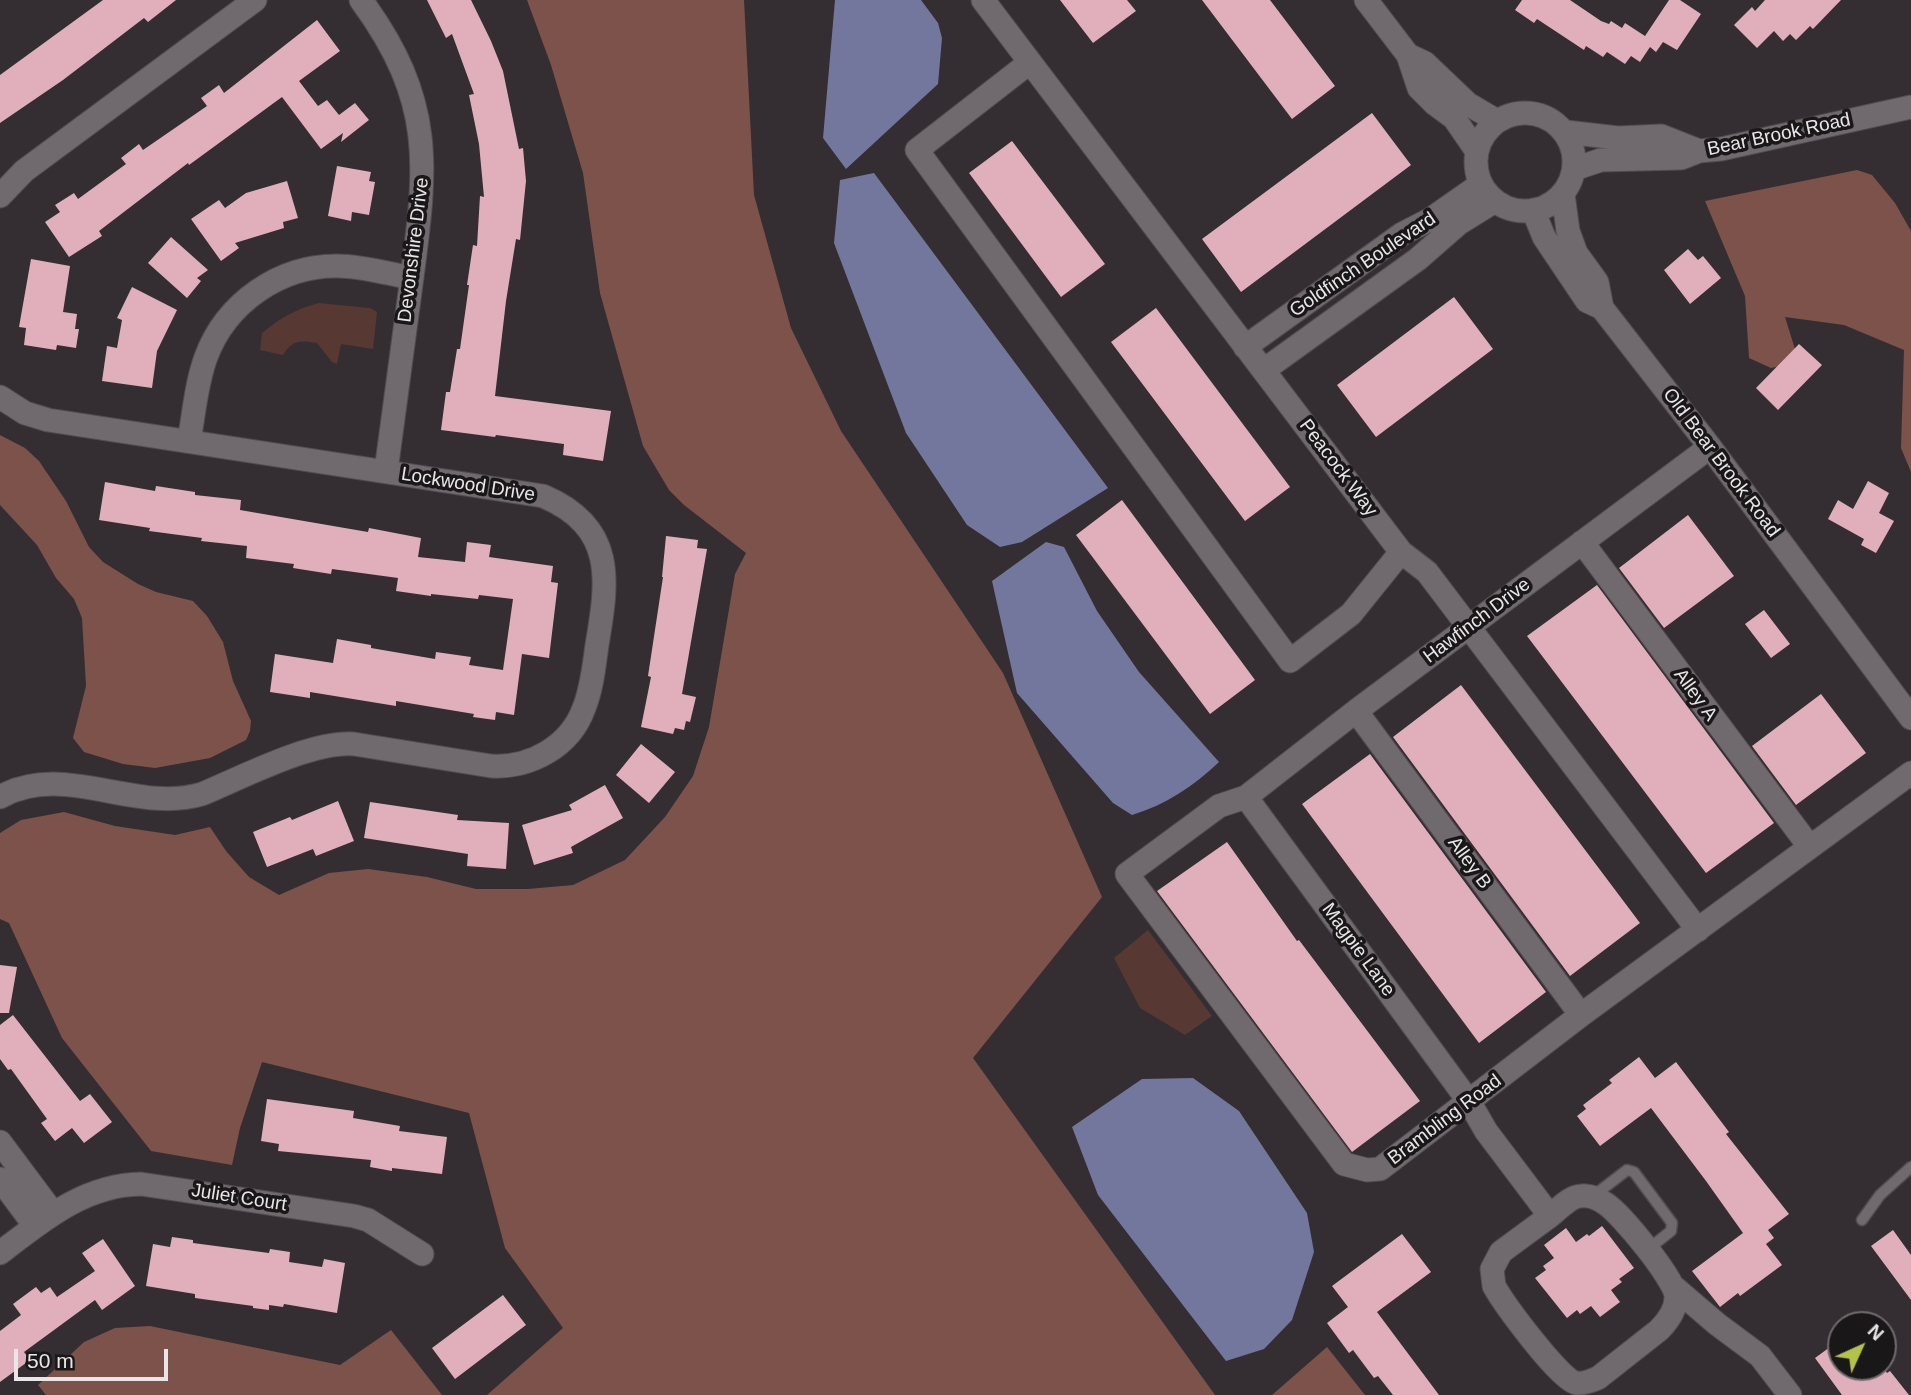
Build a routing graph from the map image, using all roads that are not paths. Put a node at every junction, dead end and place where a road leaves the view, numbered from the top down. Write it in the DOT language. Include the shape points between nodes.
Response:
graph roads {
  1 [pos="255,0"];
  2 [pos="361,0"];
  3 [pos="983,0"];
  4 [pos="1366,0"];
  5 [pos="1408,55"];
  6 [pos="1029,63"];
  7 [pos="1911,107"];
  8 [pos="1497,121"];
  9 [pos="1566,132"];
  10 [pos="1475,150"];
  11 [pos="1699,151"];
  12 [pos="1574,169"];
  13 [pos="1488,193"];
  14 [pos="1563,194"];
  15 [pos="0,196"];
  16 [pos="1533,210"];
  17 [pos="412,278"];
  18 [pos="1602,308"];
  19 [pos="1245,347"];
  20 [pos="1264,370"];
  21 [pos="0,397"];
  22 [pos="189,441"];
  23 [pos="1710,447"];
  24 [pos="386,471"];
  25 [pos="1582,542"];
  26 [pos="1401,552"];
  27 [pos="1469,627"];
  28 [pos="1356,711"];
  29 [pos="1911,718"];
  30 [pos="1911,773"];
  31 [pos="0,797"];
  32 [pos="1246,797"];
  33 [pos="1808,846"];
  34 [pos="1698,930"];
  35 [pos="1581,1015"];
  36 [pos="1470,1103"];
  37 [pos="0,1142"];
  38 [pos="1911,1167"];
  39 [pos="0,1179"];
  40 [pos="1592,1197"];
  41 [pos="1550,1216"];
  42 [pos="44,1220"];
  43 [pos="1862,1220"];
  44 [pos="1647,1250"];
  45 [pos="0,1253"];
  46 [pos="422,1254"];
  47 [pos="1675,1288"];
  48 [pos="1790,1395"];
  1 -- 15 [label="street" via="24,171"];
  2 -- 17 [label="street, Devonshire Drive" via="398,59 419,124 423,183"];
  3 -- 6 [label="street, Peacock Way"];
  4 -- 5 [label="street"];
  5 -- 8 [label="street" via="1425,63 1468,103"];
  5 -- 10 [label="street" via="1419,88 1454,118"];
  6 -- 19 [label="street, Peacock Way"];
  6 -- 26 [label="street" via="917,150 1290,661 1352,614"];
  7 -- 11 [label="street, Bear Brook Road"];
  8 -- 9 [label="street, Bear Brook Road" via="1529,113 1545,117"];
  8 -- 10 [label="street" via="1483,132"];
  9 -- 11 [label="street, Bear Brook Road" via="1618,138 1661,135"];
  9 -- 12 [label="street"];
  10 -- 13 [label="street" via="1476,170"];
  11 -- 12 [label="street" via="1681,158 1601,160"];
  12 -- 14 [label="street"];
  13 -- 16 [label="street" via="1509,209"];
  13 -- 19 [label="street, Goldfinch Boulevard" via="1402,234"];
  13 -- 20 [label="street, Goldfinch Boulevard" via="1418,259"];
  14 -- 16 [label="street"];
  14 -- 18 [label="street, Old Bear Brook Road" via="1568,231 1576,253 1597,282"];
  16 -- 18 [label="street" via="1544,237 1587,301"];
  17 -- 22 [label="street" via="327,266 291,273 258,290 231,314 211,345 202,368"];
  17 -- 24 [label="street, Devonshire Drive"];
  18 -- 23 [label="street, Old Bear Brook Road"];
  19 -- 20 [label="street, Peacock Way"];
  20 -- 26 [label="street, Peacock Way"];
  21 -- 22 [label="street, Lockwood Drive" via="17,410 40,418"];
  22 -- 24 [label="street, Lockwood Drive"];
  23 -- 25 [label="street, Hawfinch Drive"];
  23 -- 29 [label="street, Old Bear Brook Road"];
  24 -- 31 [label="street, Lockwood Drive" via="543,496 572,512 593,537 606,576 603,613 586,705 575,727 558,744 530,761 499,766 333,744 182,799 51,783"];
  25 -- 27 [label="street, Hawfinch Drive"];
  25 -- 33 [label="street, Alley A"];
  26 -- 27 [label="street, Peacock Way" via="1427,572"];
  27 -- 28 [label="street, Hawfinch Drive"];
  27 -- 34 [label="street, Peacock Way"];
  28 -- 32 [label="street, Hawfinch Drive"];
  28 -- 35 [label="street, Alley B"];
  30 -- 33 [label="street, Brambling Road"];
  32 -- 36 [label="street, Magpie Lane"];
  32 -- 36 [label="street, Brambling Road" via="1219,806 1127,874 1344,1164 1380,1169"];
  33 -- 34 [label="street, Brambling Road"];
  34 -- 35 [label="street, Brambling Road"];
  35 -- 36 [label="street, Brambling Road"];
  36 -- 41 [label="street, Magpie Lane"];
  37 -- 42 [label="street"];
  38 -- 43 [label="lane" via="1880,1195"];
  39 -- 42 [label="street"];
  40 -- 41 [label="street" via="1577,1196"];
  40 -- 44 [label="street" via="1614,1210"];
  40 -- 44 [label="lane" via="1627,1170 1634,1172 1672,1223 1671,1231"];
  41 -- 47 [label="street" via="1500,1252 1492,1278 1499,1296 1559,1372 1575,1383 1598,1378 1659,1330 1674,1310"];
  42 -- 45 [label="street, Juliet Court"];
  42 -- 46 [label="street, Juliet Court" via="83,1196 107,1188 158,1185 354,1216"];
  44 -- 47 [label="street"];
  47 -- 48 [label="street" via="1760,1356"];
}
